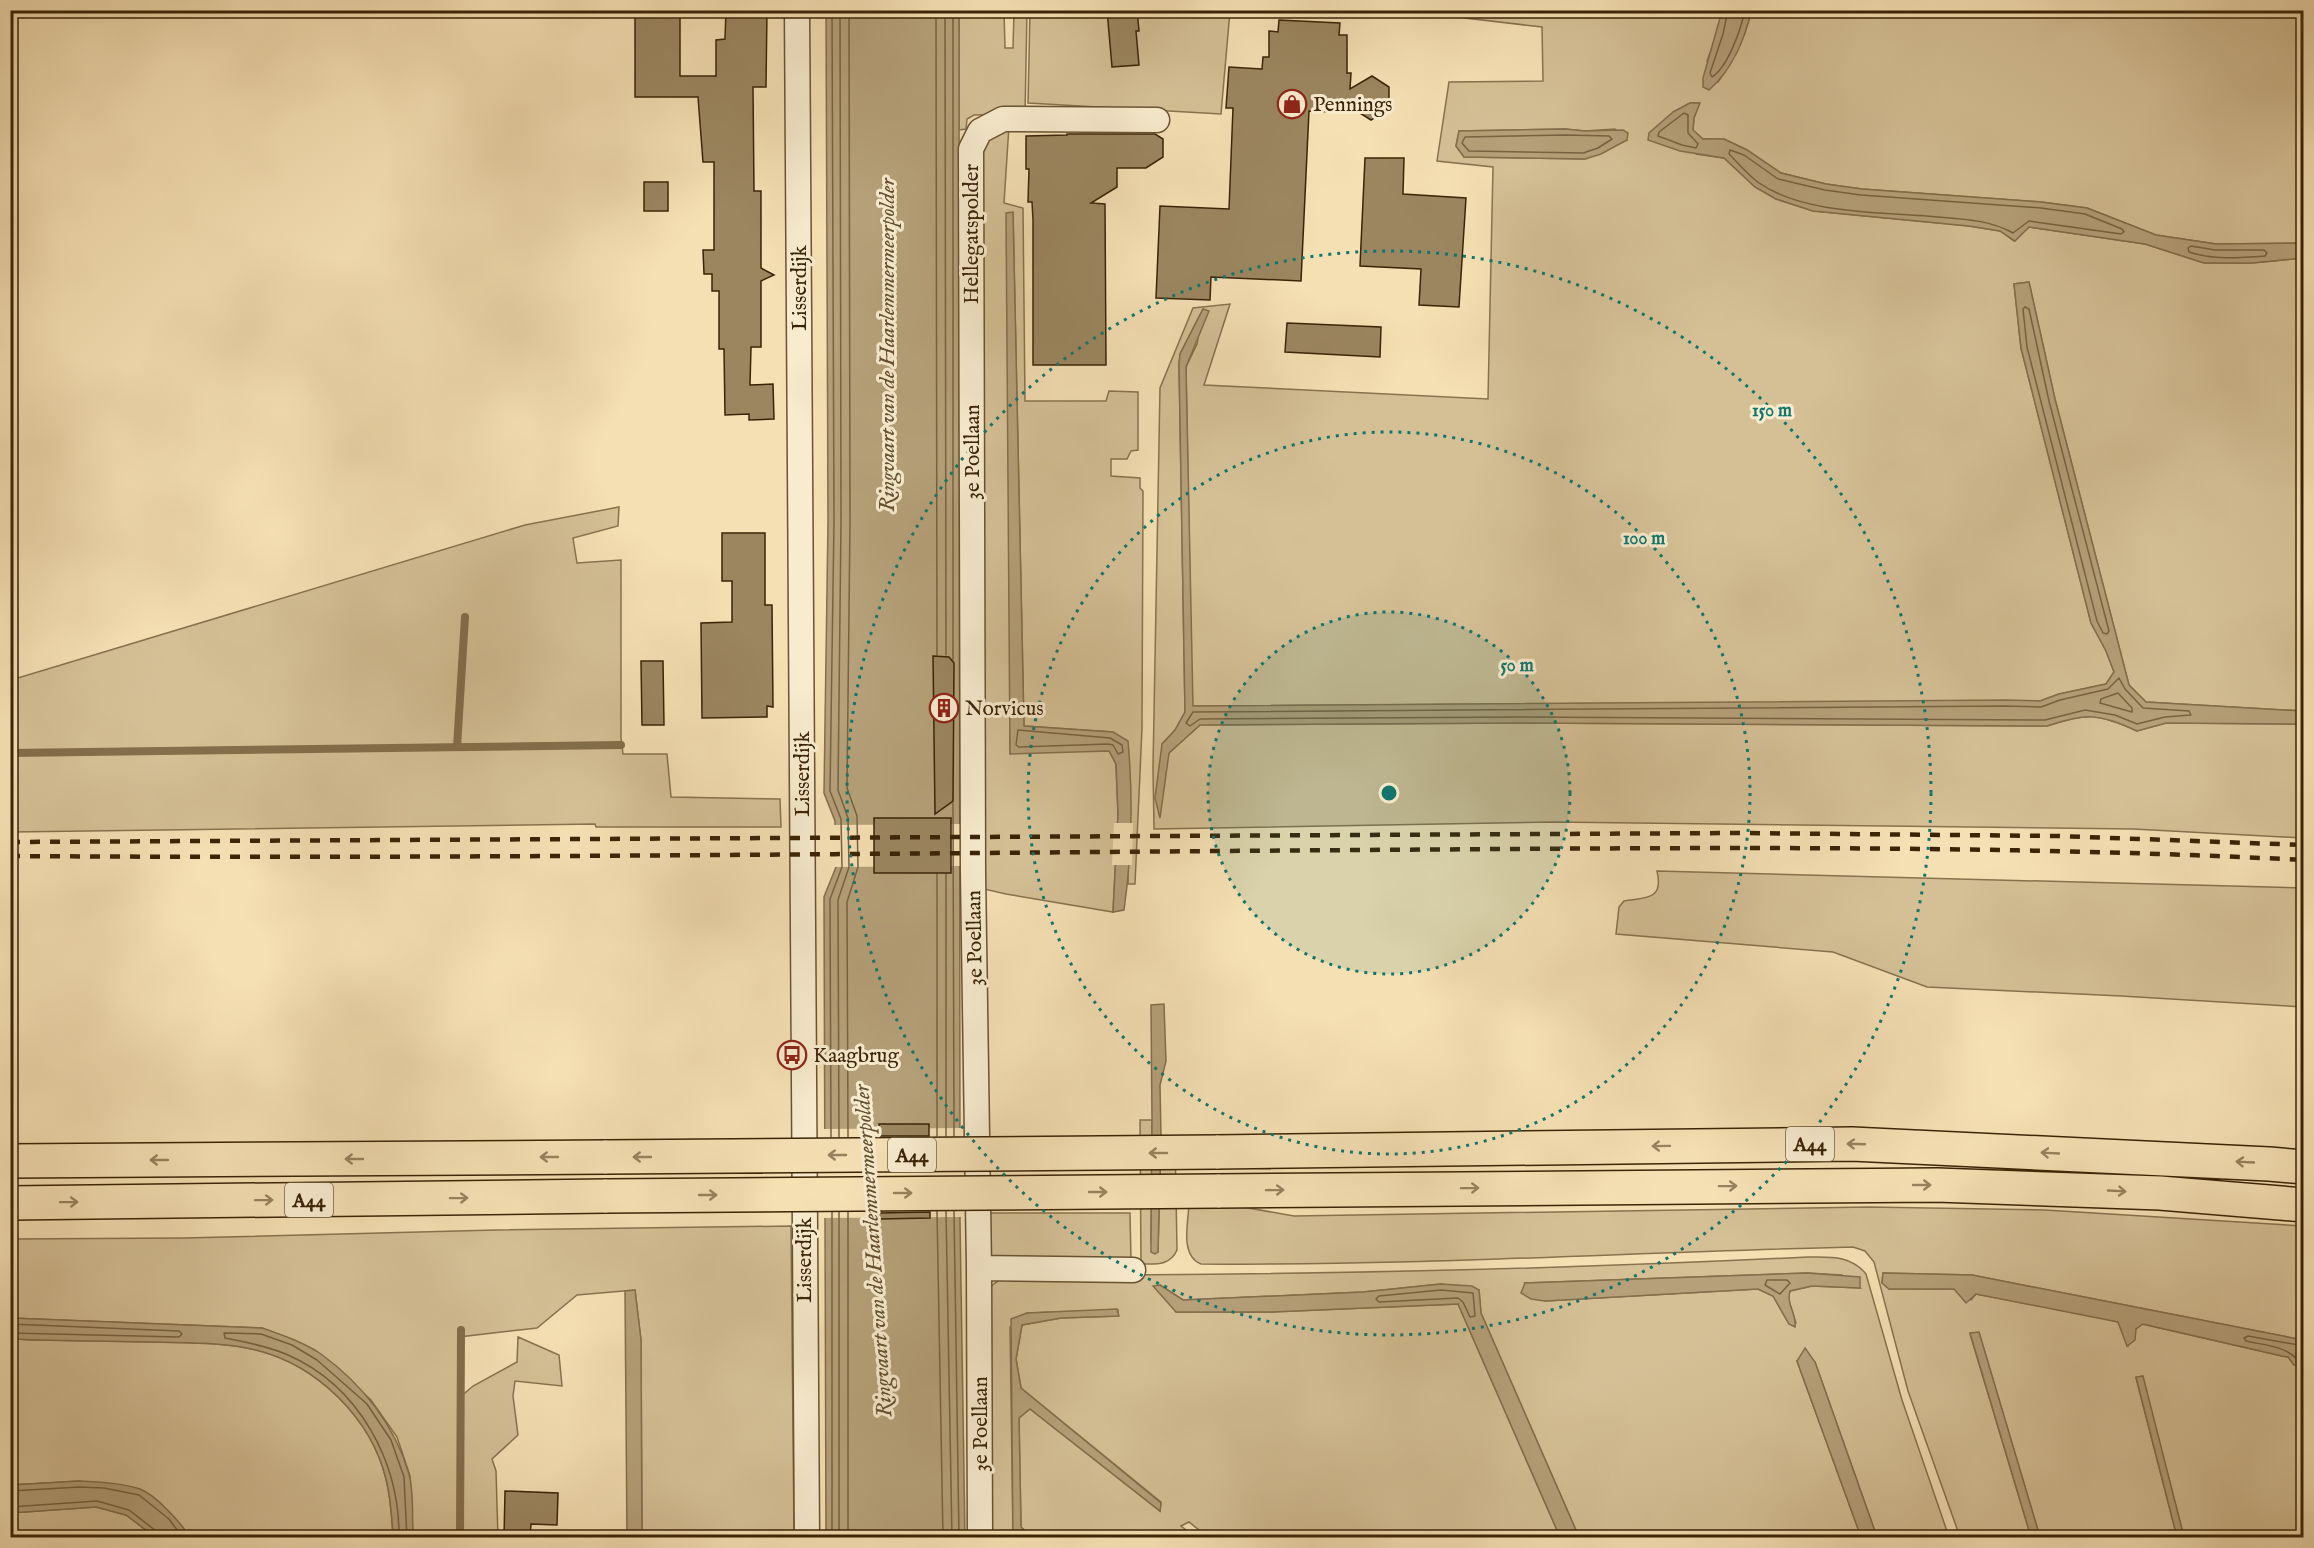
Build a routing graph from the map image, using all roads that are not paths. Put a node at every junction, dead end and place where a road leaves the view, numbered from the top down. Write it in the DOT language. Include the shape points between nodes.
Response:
graph roads {
  1 [pos="797,10"];
  2 [pos="1157,120"];
  3 [pos="972,338"];
  4 [pos="10,1161"];
  5 [pos="2304,1167"];
  6 [pos="10,1203"];
  7 [pos="2304,1205"];
  8 [pos="979,1268"];
  9 [pos="1133,1270"];
  10 [pos="807,1538"];
  11 [pos="980,1538"];
  1 -- 10 [label="street, Lisserdijk"];
  2 -- 3 [label="street, Hellegatspolder" via="1003,119 980,132 971,149"];
  3 -- 8 [label="street, 3e Poellaan" via="973,873"];
  5 -- 4 [label="highway, A44, one-way, bridge" via="1852,1144"];
  6 -- 7 [label="highway, A44, one-way, bridge" via="1937,1185 2160,1193"];
  8 -- 9 [label="street"];
  8 -- 11 [label="street, 3e Poellaan"];
}
